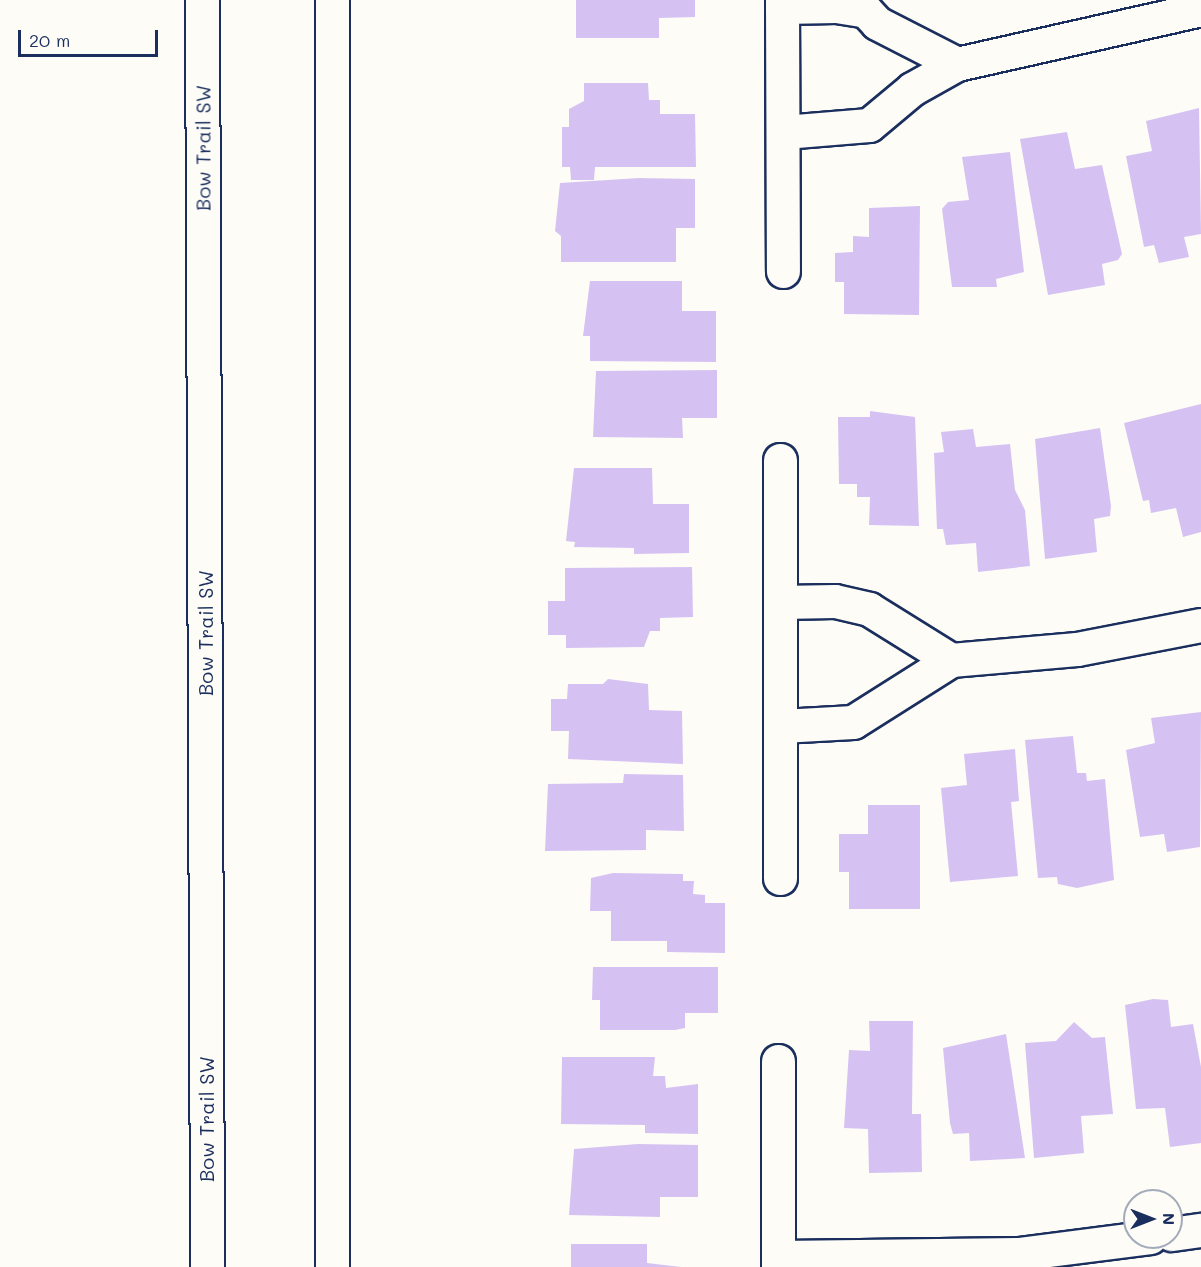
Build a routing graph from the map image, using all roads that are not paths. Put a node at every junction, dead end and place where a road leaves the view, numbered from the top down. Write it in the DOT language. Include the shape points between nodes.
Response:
graph roads {
  1 [pos="202,0"];
  2 [pos="333,0"];
  3 [pos="782,4"];
  4 [pos="1201,9"];
  5 [pos="957,64"];
  6 [pos="784,132"];
  7 [pos="783,271"];
  8 [pos="780,460"];
  9 [pos="780,602"];
  10 [pos="1201,625"];
  11 [pos="951,660"];
  12 [pos="781,726"];
  13 [pos="780,878"];
  14 [pos="778,1061"];
  15 [pos="1201,1230"];
  16 [pos="1183,1232"];
  17 [pos="1123,1242"];
  18 [pos="1018,1261"];
  19 [pos="779,1262"];
  20 [pos="207,1267"];
  21 [pos="332,1267"];
  1 -- 20 [label="street, Bow Trail SW"];
  2 -- 21 [label="street"];
  3 -- 5 [label="street" via="866,11 877,23"];
  3 -- 6 [label="street"];
  4 -- 5 [label="street"];
  5 -- 6 [label="street" via="912,89 869,125"];
  6 -- 7 [label="street"];
  8 -- 9 [label="street"];
  9 -- 11 [label="street" via="836,601 869,609"];
  9 -- 12 [label="street"];
  10 -- 11 [label="street" via="1077,649"];
  11 -- 12 [label="street" via="853,722"];
  12 -- 13 [label="street"];
  14 -- 19 [label="street"];
  15 -- 16 [label="street"];
  17 -- 18 [label="street"];
  18 -- 19 [label="street"];
}
